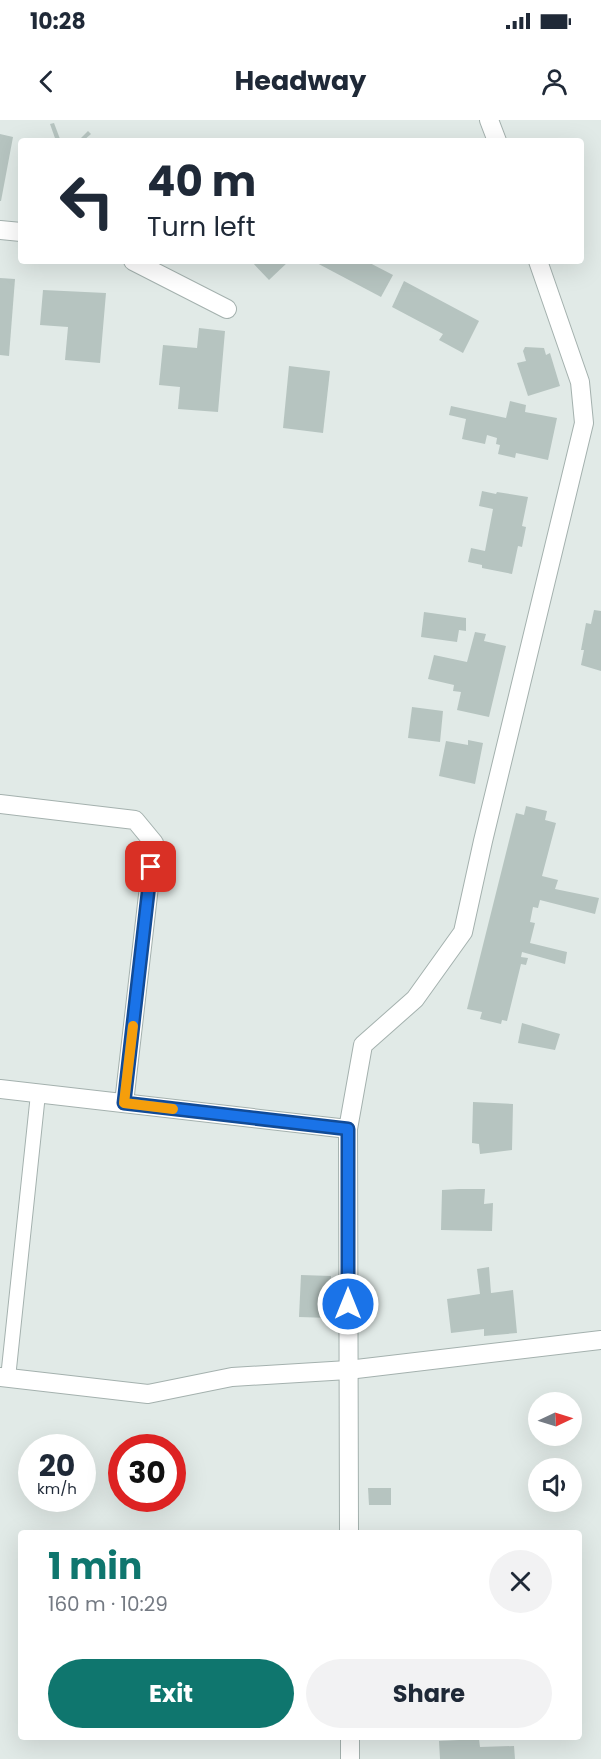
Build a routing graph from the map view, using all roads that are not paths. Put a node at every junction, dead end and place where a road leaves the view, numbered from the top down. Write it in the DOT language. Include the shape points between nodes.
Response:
graph roads {
  1 [pos="489,120"];
  2 [pos="496,138"];
  3 [pos="0,230"];
  4 [pos="18,232"];
  5 [pos="139,264"];
  6 [pos="539,264"];
  7 [pos="227,309"];
  8 [pos="0,804"];
  9 [pos="0,1089"];
  10 [pos="38,1094"];
  11 [pos="124,1103"];
  12 [pos="348,1129"];
  13 [pos="601,1340"];
  14 [pos="348,1370"];
  15 [pos="4,1378"];
  16 [pos="349,1530"];
  17 [pos="350,1740"];
  18 [pos="350,1759"];
  1 -- 2 [label="street"];
  3 -- 4 [label="street"];
  5 -- 7 [label="street"];
  6 -- 12 [label="street" via="580,382 584,423 463,932 414,999 363,1045"];
  8 -- 11 [label="street" via="135,820 154,843"];
  9 -- 10 [label="street"];
  10 -- 11 [label="street"];
  10 -- 15 [label="lane"];
  11 -- 12 [label="street"];
  12 -- 14 [label="street"];
  13 -- 14 [label="street"];
  14 -- 15 [label="street" via="232,1377 148,1394"];
  14 -- 16 [label="street"];
  17 -- 18 [label="street"];
}
